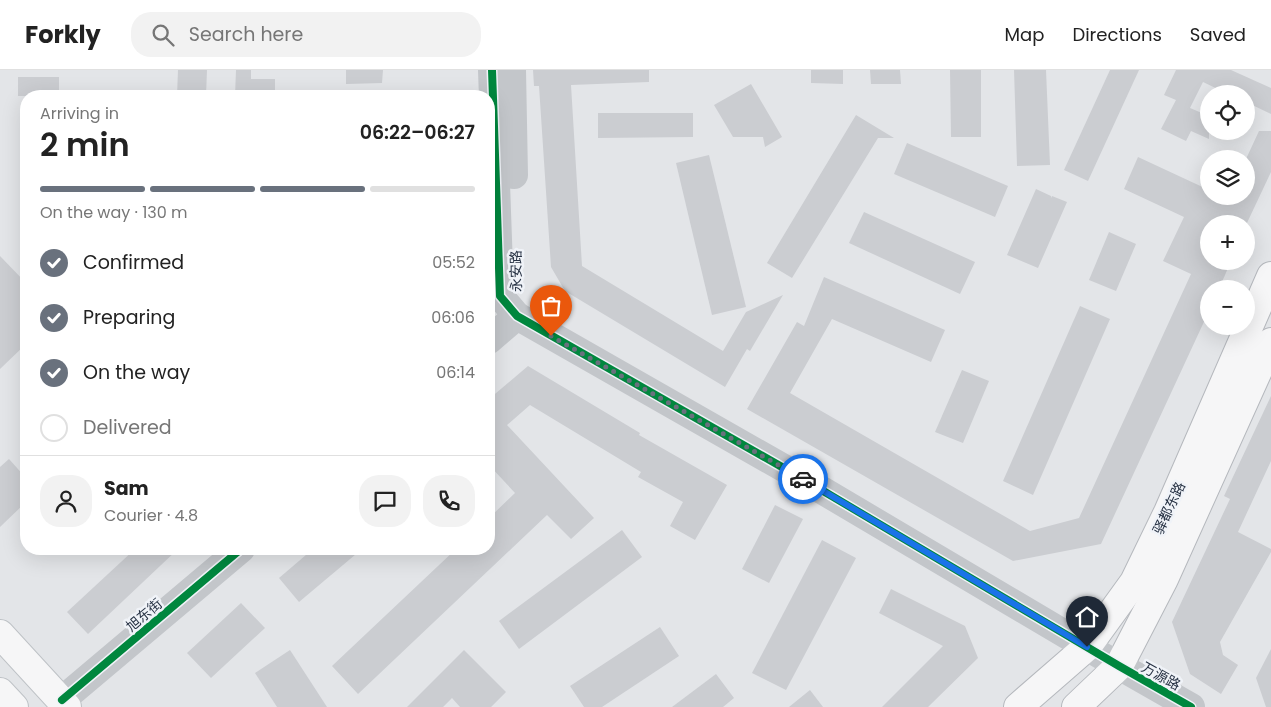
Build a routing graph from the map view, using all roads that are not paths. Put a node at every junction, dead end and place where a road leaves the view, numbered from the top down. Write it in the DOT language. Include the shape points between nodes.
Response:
graph roads {
  1 [pos="492,70"];
  2 [pos="512,70"];
  3 [pos="493,90"];
  4 [pos="495,155"];
  5 [pos="1271,276"];
  6 [pos="517,316"];
  7 [pos="495,335"];
  8 [pos="1271,342"];
  9 [pos="234,555"];
  10 [pos="0,634"];
  11 [pos="1087,647"];
  12 [pos="1119,666"];
  13 [pos="0,692"];
  14 [pos="64,704"];
  15 [pos="14,707"];
  16 [pos="1018,707"];
  17 [pos="1076,707"];
  18 [pos="1191,707"];
  1 -- 3 [label="street"];
  2 -- 6 [label="street, 永安路"];
  4 -- 6 [label="street" via="500,296"];
  5 -- 11 [label="main road, 驿都东路" via="1134,582"];
  6 -- 7 [label="street"];
  6 -- 11 [label="street" via="812,484"];
  8 -- 12 [label="main road, 驿都东路" via="1164,579"];
  9 -- 14 [label="street, 旭东街"];
  10 -- 14 [label="main road"];
  11 -- 12 [label="street"];
  11 -- 16 [label="main road, 驿都东路"];
  12 -- 17 [label="main road, 驿都东路"];
  12 -- 18 [label="street, 万源路"];
  13 -- 15 [label="main road"];
}
